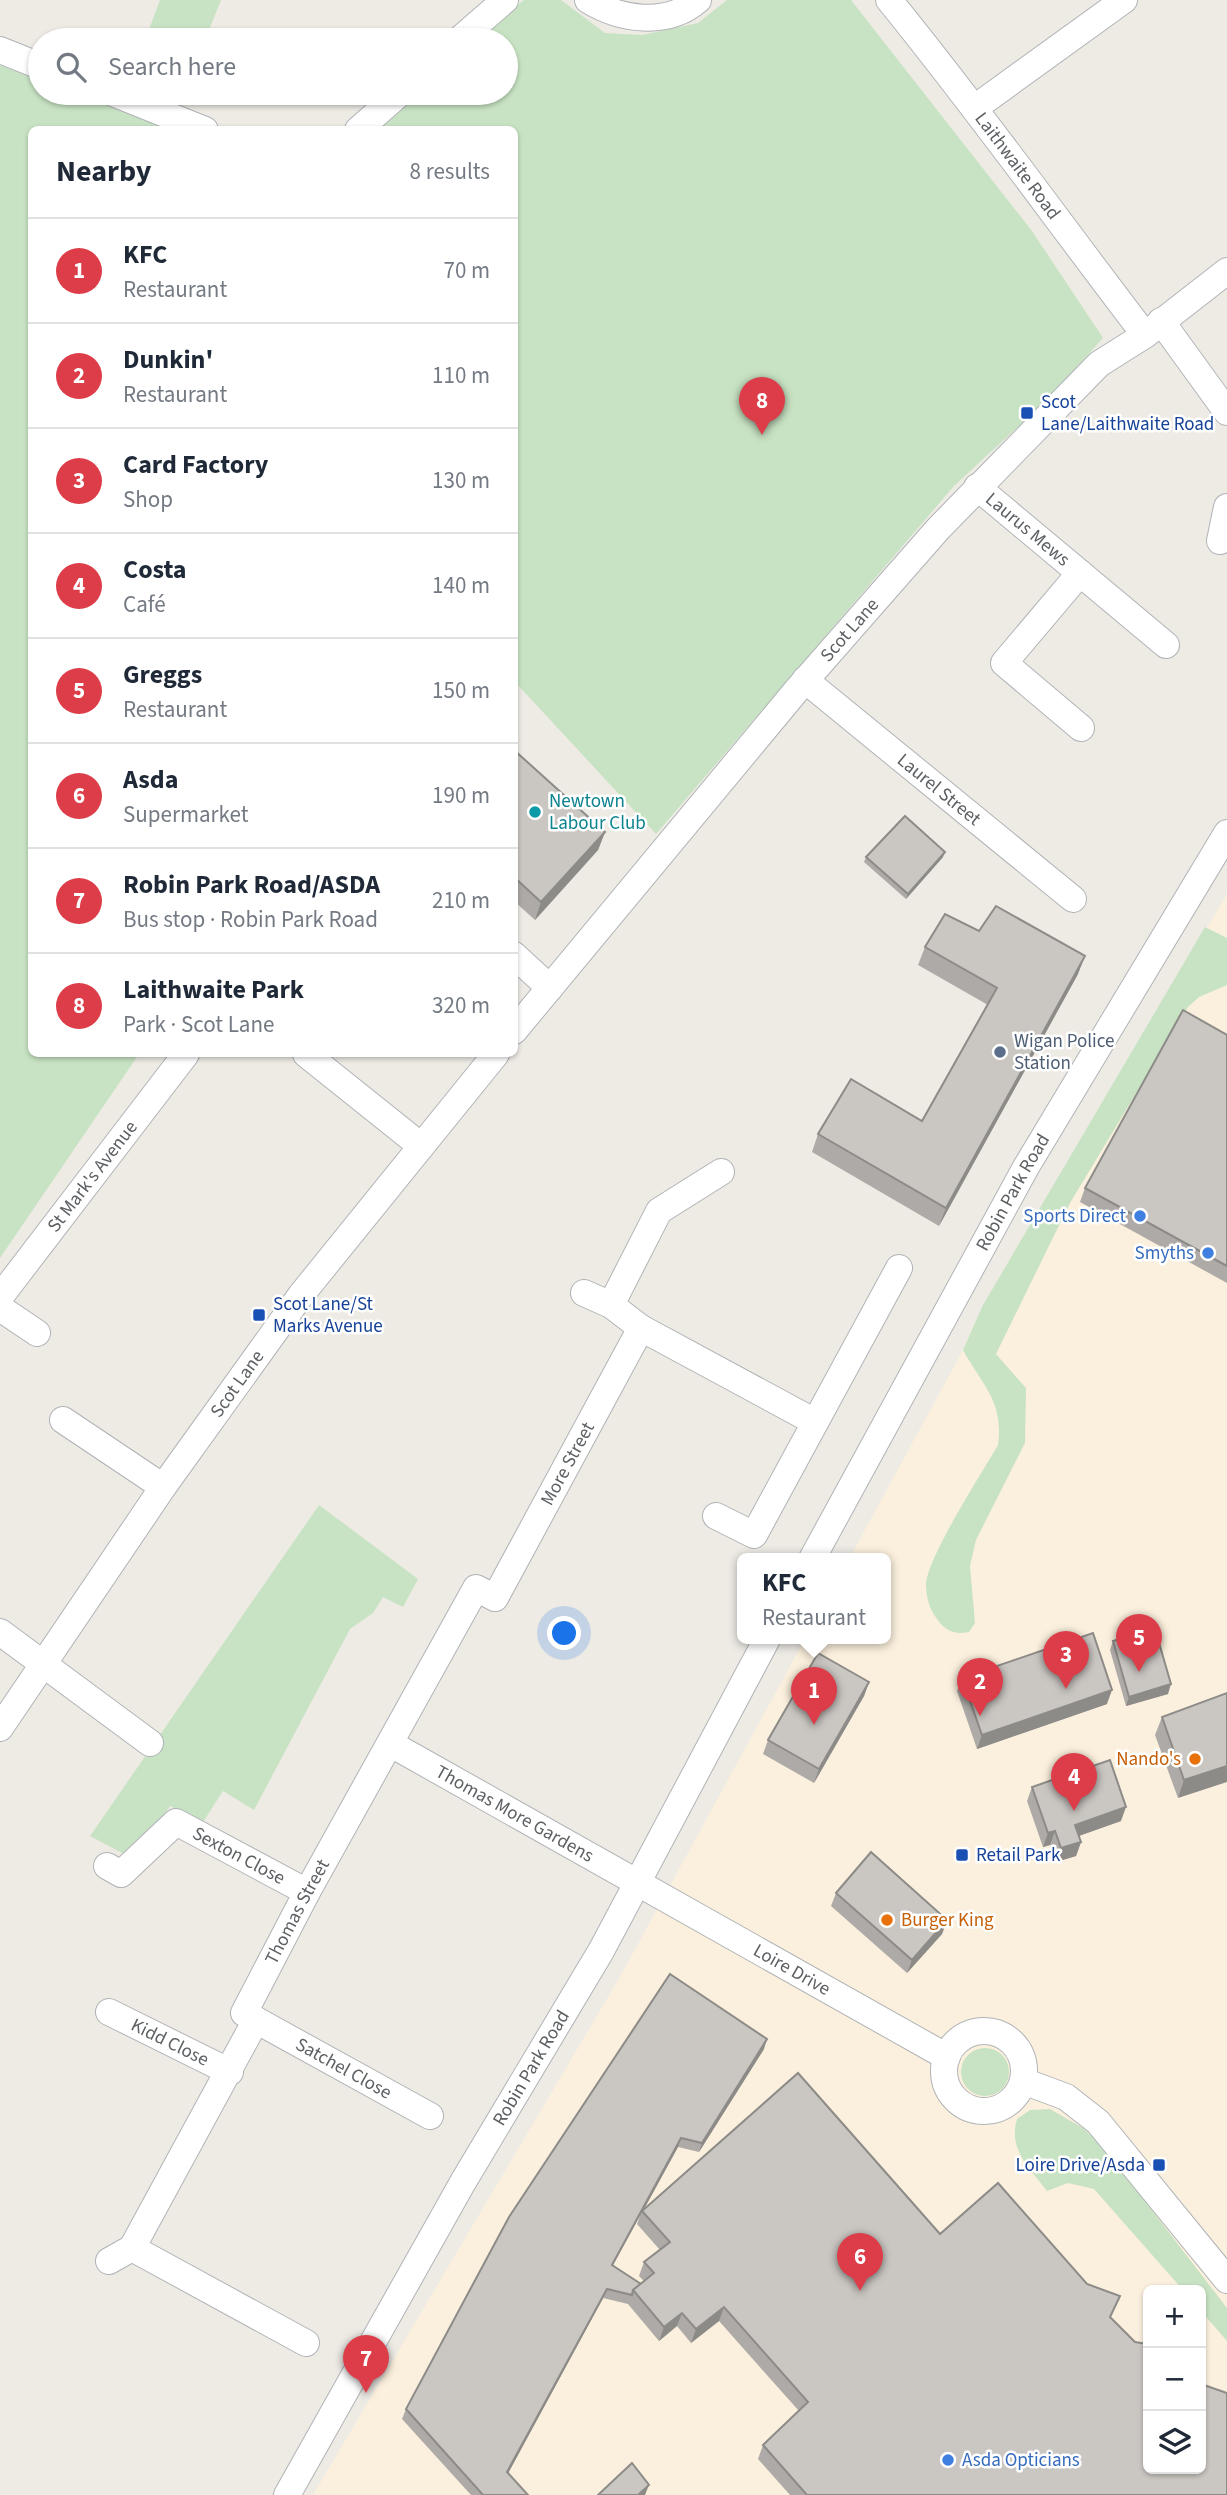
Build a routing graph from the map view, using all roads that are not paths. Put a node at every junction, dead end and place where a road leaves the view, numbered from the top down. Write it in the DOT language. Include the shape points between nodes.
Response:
graph roads {
  1 [pos="505,0"];
  2 [pos="588,0"];
  3 [pos="698,0"];
  4 [pos="889,0"];
  5 [pos="1122,1"];
  6 [pos="473,28"];
  7 [pos="0,50"];
  8 [pos="28,61"];
  9 [pos="143,105"];
  10 [pos="386,105"];
  11 [pos="976,107"];
  12 [pos="195,126"];
  13 [pos="363,126"];
  14 [pos="1227,271"];
  15 [pos="1153,328"];
  16 [pos="1227,412"];
  17 [pos="977,487"];
  18 [pos="1227,507"];
  19 [pos="1220,541"];
  20 [pos="1080,573"];
  21 [pos="1166,645"];
  22 [pos="805,680"];
  23 [pos="1081,728"];
  24 [pos="1227,833"];
  25 [pos="1073,899"];
  26 [pos="518,959"];
  27 [pos="550,988"];
  28 [pos="518,1026"];
  29 [pos="184,1057"];
  30 [pos="310,1057"];
  31 [pos="494,1057"];
  32 [pos="421,1146"];
  33 [pos="721,1172"];
  34 [pos="898,1268"];
  35 [pos="584,1293"];
  36 [pos="0,1297"];
  37 [pos="611,1305"];
  38 [pos="0,1308"];
  39 [pos="642,1328"];
  40 [pos="37,1333"];
  41 [pos="63,1420"];
  42 [pos="815,1422"];
  43 [pos="163,1487"];
  44 [pos="716,1516"];
  45 [pos="815,1553"];
  46 [pos="495,1598"];
  47 [pos="0,1632"];
  48 [pos="764,1644"];
  49 [pos="44,1664"];
  50 [pos="0,1728"];
  51 [pos="150,1743"];
  52 [pos="391,1744"];
  53 [pos="107,1866"];
  54 [pos="637,1882"];
  55 [pos="307,1892"];
  56 [pos="109,2012"];
  57 [pos="256,2020"];
  58 [pos="947,2057"];
  59 [pos="230,2072"];
  60 [pos="1023,2081"];
  61 [pos="430,2116"];
  62 [pos="1227,2280"];
  63 [pos="306,2343"];
  64 [pos="288,2495"];
  1 -- 6 [label="street"];
  2 -- 3 [label="street" via="606,11 632,17 674,13"];
  4 -- 11 [label="street, Laithwaite Road"];
  5 -- 11 [label="street"];
  7 -- 8 [label="street"];
  9 -- 12 [label="street"];
  10 -- 13 [label="street"];
  11 -- 15 [label="street, Laithwaite Road"];
  14 -- 15 [label="street, Scot Lane"];
  15 -- 16 [label="street, Laithwaite Road"];
  15 -- 17 [label="street, Scot Lane" via="1099,364"];
  17 -- 20 [label="street, Laurus Mews"];
  17 -- 22 [label="street, Scot Lane"];
  18 -- 19 [label="street"];
  20 -- 21 [label="street, Laurus Mews"];
  20 -- 23 [label="street, Laurus Mews" via="1004,663"];
  22 -- 25 [label="street, Laurel Street"];
  22 -- 27 [label="street, Scot Lane"];
  24 -- 45 [label="street, Robin Park Road" via="1026,1167"];
  26 -- 27 [label="street"];
  27 -- 28 [label="street, Scot Lane"];
  29 -- 36 [label="street, St Mark's Avenue"];
  30 -- 32 [label="street"];
  31 -- 32 [label="street, Scot Lane"];
  32 -- 43 [label="street, Scot Lane" via="301,1295"];
  33 -- 37 [label="street" via="659,1212"];
  34 -- 42 [label="street"];
  35 -- 37 [label="street"];
  37 -- 39 [label="street"];
  38 -- 40 [label="street"];
  39 -- 42 [label="street"];
  39 -- 46 [label="street, More Street"];
  41 -- 43 [label="street"];
  42 -- 44 [label="street" via="754,1535"];
  43 -- 49 [label="street, Scot Lane"];
  46 -- 52 [label="street, Thomas Street" via="477,1588"];
  47 -- 49 [label="street"];
  48 -- 54 [label="street, Robin Park Road"];
  49 -- 50 [label="street, Scot Lane"];
  49 -- 51 [label="street"];
  52 -- 54 [label="street, Thomas More Gardens"];
  52 -- 55 [label="street, Thomas Street"];
  53 -- 55 [label="street, Sexton Close" via="121,1874 176,1822"];
  54 -- 58 [label="street, Loire Drive"];
  54 -- 64 [label="street, Robin Park Road"];
  55 -- 57 [label="street, Thomas Street" via="244,2013"];
  56 -- 59 [label="street, Kidd Close"];
  57 -- 59 [label="street"];
  57 -- 61 [label="street, Satchel Close"];
  58 -- 60 [label="street" via="961,2039 994,2033 1005,2037 1021,2056"];
  58 -- 60 [label="street" via="944,2069 950,2092 968,2108 982,2112 1002,2107 1017,2094"];
  59 -- 63 [label="street" via="120,2255"];
  60 -- 62 [label="street" via="1066,2097 1098,2122"];
}
